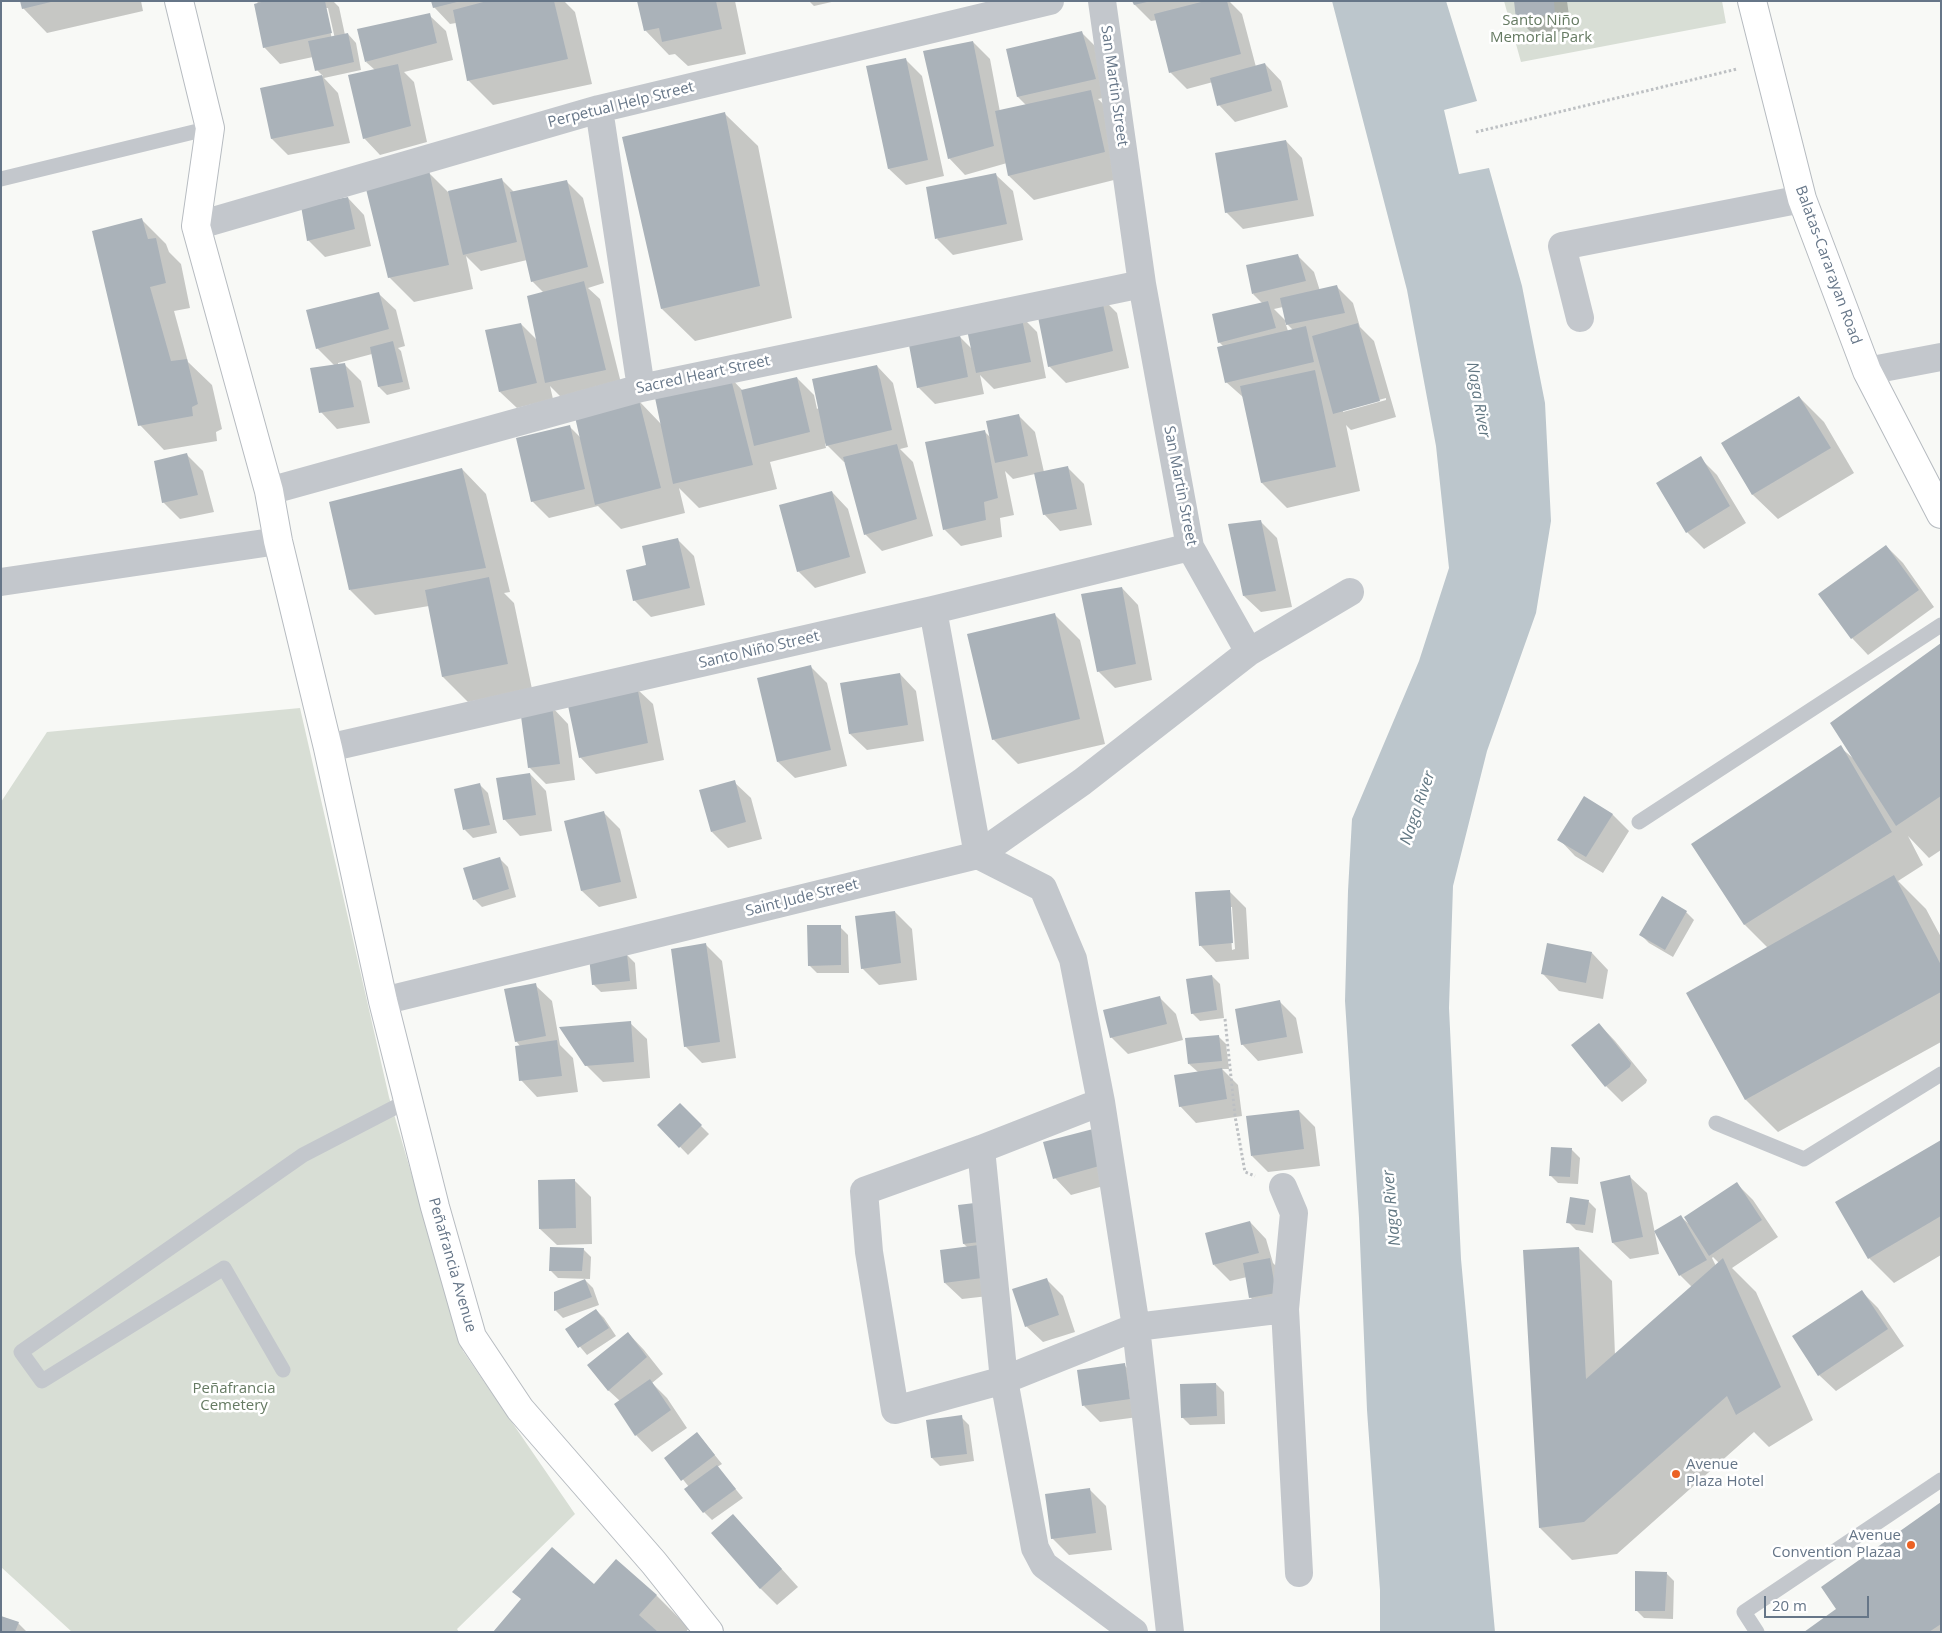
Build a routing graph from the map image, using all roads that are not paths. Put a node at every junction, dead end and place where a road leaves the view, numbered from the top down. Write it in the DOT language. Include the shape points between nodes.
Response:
graph roads {
  1 [pos="179,1"];
  2 [pos="1050,1"];
  3 [pos="1102,1"];
  4 [pos="1752,1"];
  5 [pos="599,109"];
  6 [pos="210,128"];
  7 [pos="1,178"];
  8 [pos="1802,199"];
  9 [pos="196,226"];
  10 [pos="1142,284"];
  11 [pos="1580,318"];
  12 [pos="1941,356"];
  13 [pos="1867,370"];
  14 [pos="641,388"];
  15 [pos="269,491"];
  16 [pos="1941,514"];
  17 [pos="278,541"];
  18 [pos="1190,547"];
  19 [pos="1,582"];
  20 [pos="1350,592"];
  21 [pos="933,610"];
  22 [pos="1941,625"];
  23 [pos="1249,652"];
  24 [pos="328,748"];
  25 [pos="1640,822"];
  26 [pos="978,855"];
  27 [pos="383,1001"];
  28 [pos="1941,1074"];
  29 [pos="409,1100"];
  30 [pos="1101,1102"];
  31 [pos="1716,1123"];
  32 [pos="981,1149"];
  33 [pos="1283,1188"];
  34 [pos="1285,1309"];
  35 [pos="1136,1328"];
  36 [pos="283,1370"];
  37 [pos="1004,1380"];
  38 [pos="1941,1480"];
  39 [pos="1299,1573"];
  40 [pos="709,1632"];
  41 [pos="1134,1632"];
  42 [pos="1170,1632"];
  43 [pos="1757,1632"];
  1 -- 6 [label="main road"];
  2 -- 5 [label="street, Perpetual Help Street"];
  3 -- 10 [label="street, San Martin Street"];
  4 -- 8 [label="main road, Balatas-Cararayan Road"];
  5 -- 9 [label="street, Perpetual Help Street"];
  5 -- 14 [label="street"];
  6 -- 7 [label="lane"];
  6 -- 9 [label="main road"];
  8 -- 11 [label="street" via="1562,246"];
  8 -- 13 [label="main road, Balatas-Cararayan Road"];
  9 -- 15 [label="main road, Peñafrancia Avenue"];
  10 -- 14 [label="street, Sacred Heart Street"];
  10 -- 18 [label="street, San Martin Street"];
  12 -- 13 [label="street"];
  13 -- 16 [label="main road, Balatas-Cararayan Road"];
  14 -- 15 [label="street, Sacred Heart Street"];
  15 -- 17 [label="main road, Peñafrancia Avenue"];
  17 -- 19 [label="street"];
  17 -- 24 [label="main road, Peñafrancia Avenue"];
  18 -- 21 [label="street, Santo Niño Street"];
  18 -- 23 [label="street, San Martin Street"];
  20 -- 23 [label="street"];
  21 -- 24 [label="street, Santo Niño Street"];
  21 -- 26 [label="street"];
  22 -- 25 [label="lane"];
  23 -- 26 [label="street" via="1082,782"];
  24 -- 27 [label="main road, Peñafrancia Avenue"];
  26 -- 27 [label="street, Saint Jude Street"];
  26 -- 30 [label="street" via="1043,888 1073,959"];
  27 -- 29 [label="main road, Peñafrancia Avenue"];
  28 -- 31 [label="lane" via="1804,1159"];
  29 -- 36 [label="lane" via="303,1154 21,1352 42,1381 224,1268"];
  29 -- 40 [label="main road, Peñafrancia Avenue" via="472,1337 520,1409 654,1563"];
  30 -- 32 [label="street"];
  30 -- 35 [label="street"];
  32 -- 37 [label="street"];
  32 -- 37 [label="street" via="864,1191 869,1252 895,1410"];
  33 -- 34 [label="street" via="1294,1213"];
  34 -- 35 [label="street"];
  34 -- 39 [label="street"];
  35 -- 37 [label="street"];
  35 -- 42 [label="street"];
  37 -- 41 [label="street" via="1035,1548 1044,1565"];
  38 -- 43 [label="lane" via="1744,1612"];
}
